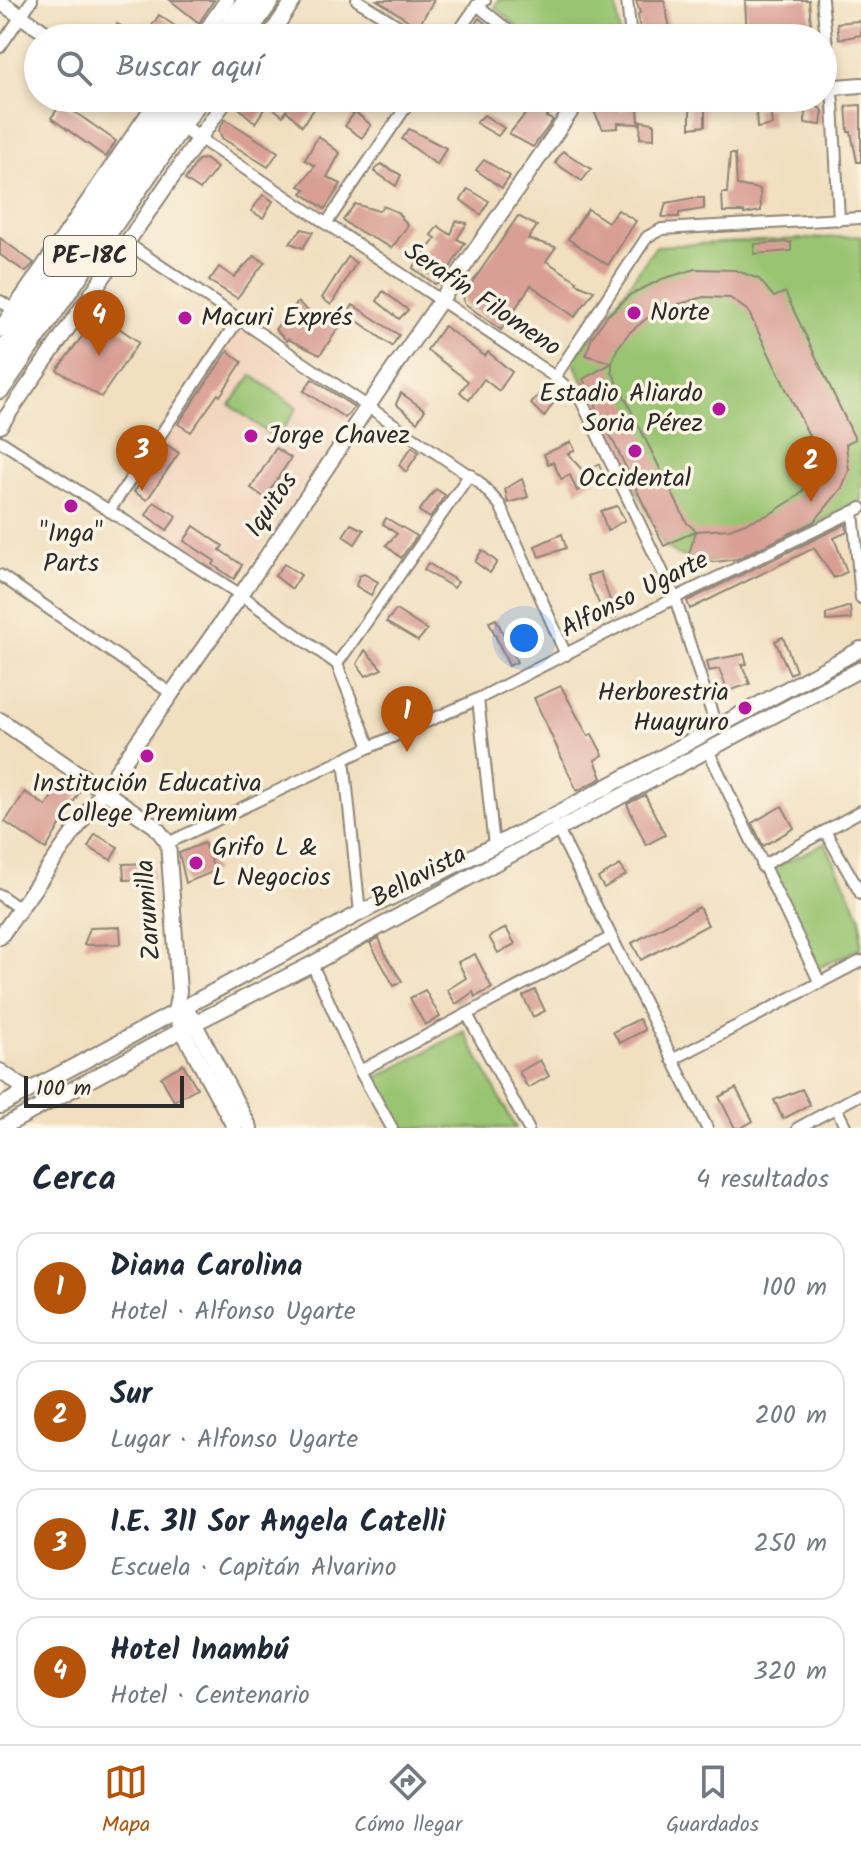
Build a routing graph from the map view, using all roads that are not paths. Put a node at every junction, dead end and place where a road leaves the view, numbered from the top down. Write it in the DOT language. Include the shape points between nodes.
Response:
graph roads {
  1 [pos="32,0"];
  2 [pos="227,0"];
  3 [pos="248,0"];
  4 [pos="269,0"];
  5 [pos="294,0"];
  6 [pos="357,0"];
  7 [pos="627,0"];
  8 [pos="822,0"];
  9 [pos="0,2"];
  10 [pos="481,2"];
  11 [pos="21,16"];
  12 [pos="33,24"];
  13 [pos="211,24"];
  14 [pos="231,24"];
  15 [pos="252,24"];
  16 [pos="278,24"];
  17 [pos="396,24"];
  18 [pos="464,24"];
  19 [pos="504,24"];
  20 [pos="630,24"];
  21 [pos="823,24"];
  22 [pos="0,47"];
  23 [pos="861,85"];
  24 [pos="837,87"];
  25 [pos="159,112"];
  26 [pos="160,112"];
  27 [pos="160,112"];
  28 [pos="169,112"];
  29 [pos="217,112"];
  30 [pos="402,112"];
  31 [pos="570,112"];
  32 [pos="829,112"];
  33 [pos="199,138"];
  34 [pos="861,218"];
  35 [pos="839,220"];
  36 [pos="326,224"];
  37 [pos="127,243"];
  38 [pos="0,301"];
  39 [pos="439,301"];
  40 [pos="14,310"];
  41 [pos="238,320"];
  42 [pos="0,330"];
  43 [pos="0,358"];
  44 [pos="555,377"];
  45 [pos="0,388"];
  46 [pos="368,406"];
  47 [pos="0,426"];
  48 [pos="0,441"];
  49 [pos="470,474"];
  50 [pos="857,510"];
  51 [pos="109,511"];
  52 [pos="0,575"];
  53 [pos="241,595"];
  54 [pos="675,598"];
  55 [pos="861,598"];
  56 [pos="861,649"];
  57 [pos="566,655"];
  58 [pos="337,664"];
  59 [pos="861,669"];
  60 [pos="172,694"];
  61 [pos="478,699"];
  62 [pos="0,720"];
  63 [pos="716,726"];
  64 [pos="370,747"];
  65 [pos="708,750"];
  66 [pos="344,759"];
  67 [pos="103,793"];
  68 [pos="861,811"];
  69 [pos="551,817"];
  70 [pos="558,831"];
  71 [pos="825,831"];
  72 [pos="168,843"];
  73 [pos="494,846"];
  74 [pos="762,866"];
  75 [pos="861,894"];
  76 [pos="0,895"];
  77 [pos="20,909"];
  78 [pos="360,913"];
  79 [pos="0,937"];
  80 [pos="610,938"];
  81 [pos="861,961"];
  82 [pos="312,964"];
  83 [pos="820,983"];
  84 [pos="181,1008"];
  85 [pos="467,1014"];
  86 [pos="188,1027"];
  87 [pos="672,1060"];
  88 [pos="0,1071"];
  89 [pos="360,1071"];
  90 [pos="27,1090"];
  91 [pos="861,1094"];
  92 [pos="0,1106"];
  93 [pos="836,1108"];
  94 [pos="1,1128"];
  95 [pos="235,1128"];
  96 [pos="250,1128"];
  97 [pos="392,1128"];
  98 [pos="528,1128"];
  99 [pos="707,1128"];
  100 [pos="798,1128"];
  101 [pos="846,1128"];
  1 -- 11 [label="street"];
  2 -- 13 [label="street"];
  3 -- 14 [label="highway"];
  4 -- 15 [label="highway"];
  5 -- 16 [label="street"];
  6 -- 17 [label="street"];
  7 -- 20 [label="street"];
  8 -- 21 [label="street"];
  9 -- 11 [label="street"];
  10 -- 18 [label="street"];
  10 -- 19 [label="street"];
  11 -- 12 [label="street"];
  11 -- 22 [label="street"];
  23 -- 24 [label="street"];
  25 -- 40 [label="street"];
  26 -- 43 [label="highway, PE-18C"];
  27 -- 45 [label="highway, PE-18C"];
  28 -- 33 [label="street, Serafín Filomeno"];
  29 -- 33 [label="street"];
  30 -- 36 [label="street"];
  31 -- 39 [label="street, Iquitos"];
  32 -- 35 [label="street"];
  33 -- 36 [label="street, Serafín Filomeno"];
  33 -- 37 [label="street"];
  34 -- 35 [label="street"];
  35 -- 44 [label="street" via="681,227 647,237"];
  36 -- 39 [label="street, Serafín Filomeno"];
  37 -- 41 [label="street"];
  37 -- 47 [label="street"];
  38 -- 40 [label="street"];
  39 -- 44 [label="street, Serafín Filomeno"];
  39 -- 46 [label="street, Iquitos"];
  40 -- 42 [label="street"];
  41 -- 46 [label="street"];
  41 -- 51 [label="street"];
  44 -- 54 [label="street, Serafín Filomeno" via="581,400"];
  46 -- 49 [label="street"];
  46 -- 53 [label="street, Iquitos"];
  48 -- 51 [label="street"];
  49 -- 57 [label="street" via="500,505"];
  49 -- 58 [label="street"];
  50 -- 54 [label="street, Alfonso Ugarte"];
  50 -- 55 [label="street"];
  51 -- 53 [label="street"];
  52 -- 60 [label="street"];
  53 -- 58 [label="street"];
  53 -- 60 [label="street, Iquitos"];
  54 -- 57 [label="street, Alfonso Ugarte"];
  54 -- 63 [label="street, Serafín Filomeno"];
  56 -- 63 [label="street, Bellavista"];
  57 -- 61 [label="street, Alfonso Ugarte"];
  58 -- 64 [label="street"];
  59 -- 65 [label="street, Bellavista"];
  60 -- 67 [label="street, Iquitos"];
  61 -- 64 [label="street, Alfonso Ugarte"];
  61 -- 73 [label="street"];
  62 -- 67 [label="street, Zarumilla"];
  63 -- 69 [label="street, Bellavista"];
  64 -- 66 [label="street, Alfonso Ugarte"];
  65 -- 70 [label="street, Bellavista"];
  65 -- 74 [label="street"];
  66 -- 72 [label="street, Alfonso Ugarte"];
  66 -- 78 [label="street"];
  67 -- 72 [label="street, Zarumilla" via="155,826"];
  67 -- 77 [label="street, Iquitos"];
  68 -- 71 [label="street"];
  69 -- 70 [label="street"];
  69 -- 73 [label="street, Bellavista"];
  70 -- 80 [label="street"];
  70 -- 82 [label="street, Bellavista"];
  71 -- 74 [label="street"];
  71 -- 75 [label="street"];
  72 -- 84 [label="street, Zarumilla"];
  73 -- 78 [label="street, Bellavista"];
  74 -- 83 [label="street"];
  76 -- 77 [label="street"];
  77 -- 79 [label="street, Iquitos"];
  78 -- 84 [label="street, Bellavista"];
  80 -- 85 [label="street"];
  80 -- 87 [label="street"];
  81 -- 83 [label="street"];
  82 -- 86 [label="street, Bellavista"];
  82 -- 89 [label="street"];
  83 -- 87 [label="street"];
  84 -- 86 [label="street, Zarumilla"];
  84 -- 90 [label="street, Bellavista"];
  85 -- 89 [label="street"];
  85 -- 98 [label="street"];
  86 -- 94 [label="street, Bellavista"];
  86 -- 95 [label="street"];
  86 -- 96 [label="street"];
  87 -- 99 [label="street"];
  88 -- 90 [label="street"];
  89 -- 97 [label="street"];
  90 -- 92 [label="street, Bellavista"];
  91 -- 93 [label="street"];
  93 -- 100 [label="street"];
  93 -- 101 [label="street"];
}
